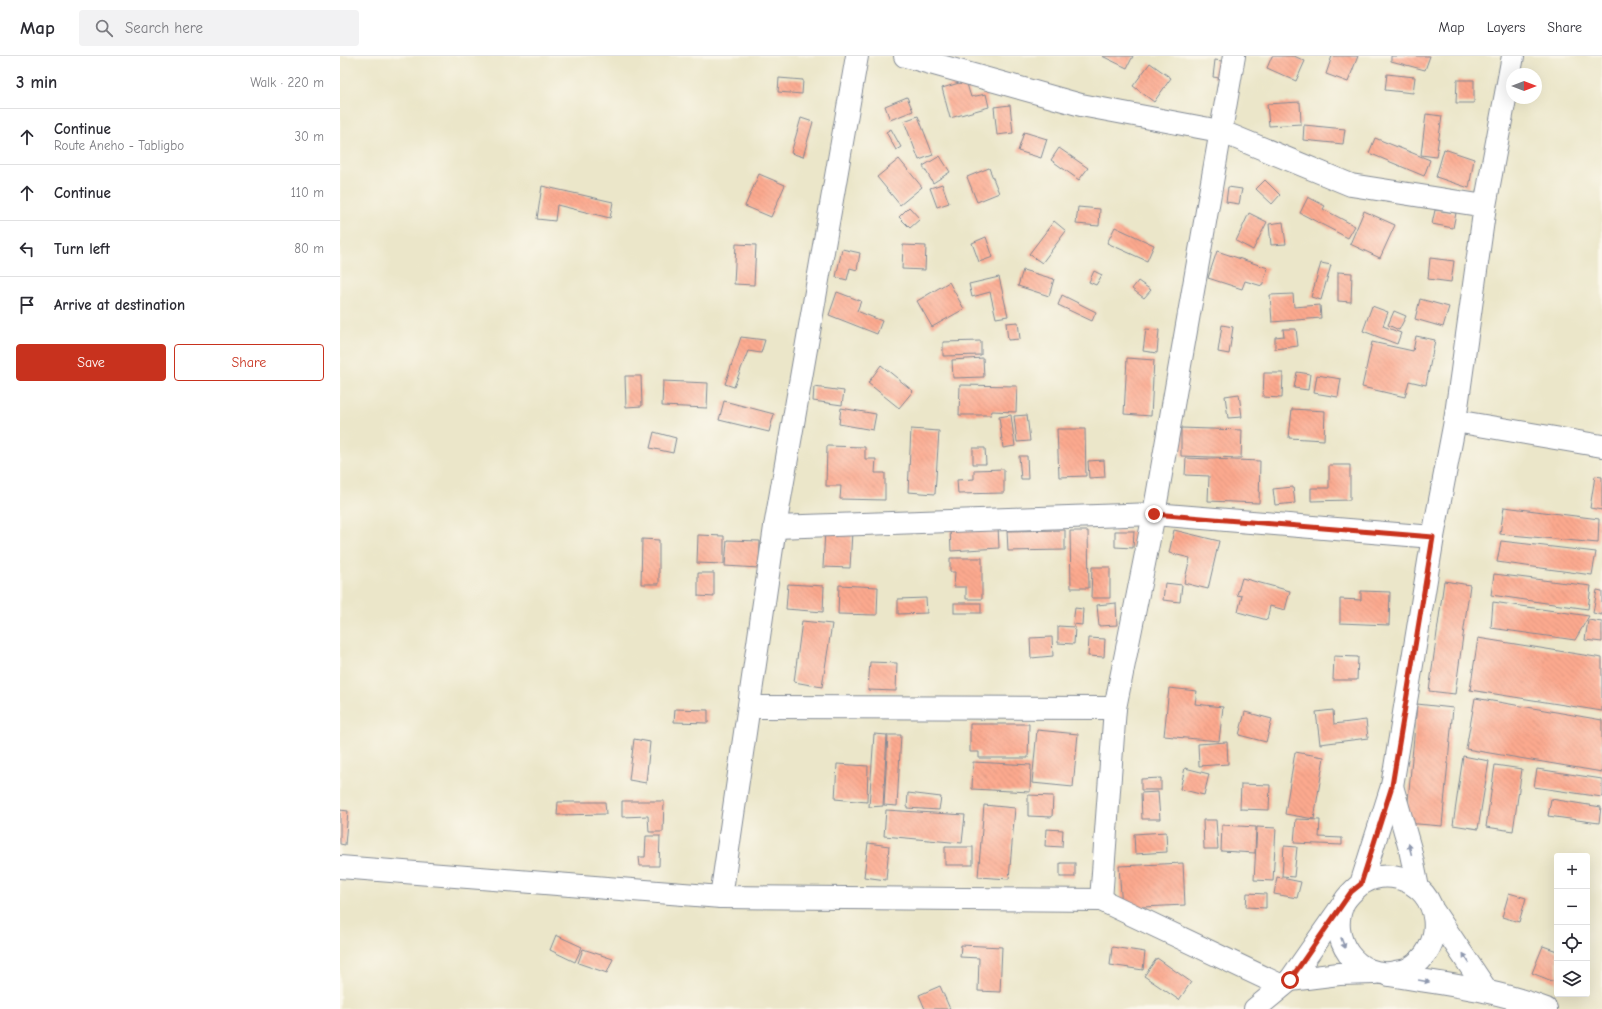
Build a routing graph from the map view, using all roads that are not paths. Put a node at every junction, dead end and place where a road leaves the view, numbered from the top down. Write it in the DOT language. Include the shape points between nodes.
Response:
graph roads {
  1 [pos="857,56"];
  2 [pos="905,56"];
  3 [pos="1234,56"];
  4 [pos="1512,56"];
  5 [pos="1220,131"];
  6 [pos="1486,206"];
  7 [pos="1455,421"];
  8 [pos="1602,446"];
  9 [pos="1154,514"];
  10 [pos="775,527"];
  11 [pos="1433,537"];
  12 [pos="749,707"];
  13 [pos="1114,708"];
  14 [pos="1392,786"];
  15 [pos="340,866"];
  16 [pos="1361,884"];
  17 [pos="1418,888"];
  18 [pos="721,896"];
  19 [pos="1101,900"];
  20 [pos="1344,904"];
  21 [pos="1434,912"];
  22 [pos="1380,973"];
  23 [pos="1286,983"];
  24 [pos="1487,991"];
  25 [pos="1255,1009"];
  26 [pos="1546,1009"];
  1 -- 10 [label="street"];
  2 -- 5 [label="street" via="1081,105"];
  3 -- 5 [label="street"];
  4 -- 6 [label="street"];
  5 -- 6 [label="street" via="1351,185"];
  5 -- 9 [label="street"];
  6 -- 7 [label="street"];
  7 -- 8 [label="street"];
  7 -- 11 [label="street"];
  9 -- 10 [label="street"];
  9 -- 11 [label="street"];
  9 -- 13 [label="street"];
  10 -- 12 [label="street"];
  11 -- 14 [label="street"];
  12 -- 13 [label="street"];
  12 -- 18 [label="street"];
  13 -- 19 [label="street"];
  14 -- 16 [label="street"];
  17 -- 14 [label="street, one-way"];
  15 -- 18 [label="street"];
  16 -- 17 [label="street" via="1375,878 1390,876 1405,880"];
  16 -- 20 [label="street" via="1351,892"];
  17 -- 21 [label="street" via="1429,900"];
  18 -- 19 [label="street"];
  19 -- 23 [label="street"];
  20 -- 22 [label="street, one-way" via="1338,924 1343,945 1355,963"];
  20 -- 23 [label="street"];
  21 -- 22 [label="street" via="1435,935 1426,955 1408,969"];
  24 -- 21 [label="street, one-way"];
  22 -- 23 [label="street" via="1339,974"];
  22 -- 24 [label="street, one-way"];
  23 -- 25 [label="street"];
  24 -- 26 [label="street"];
}
